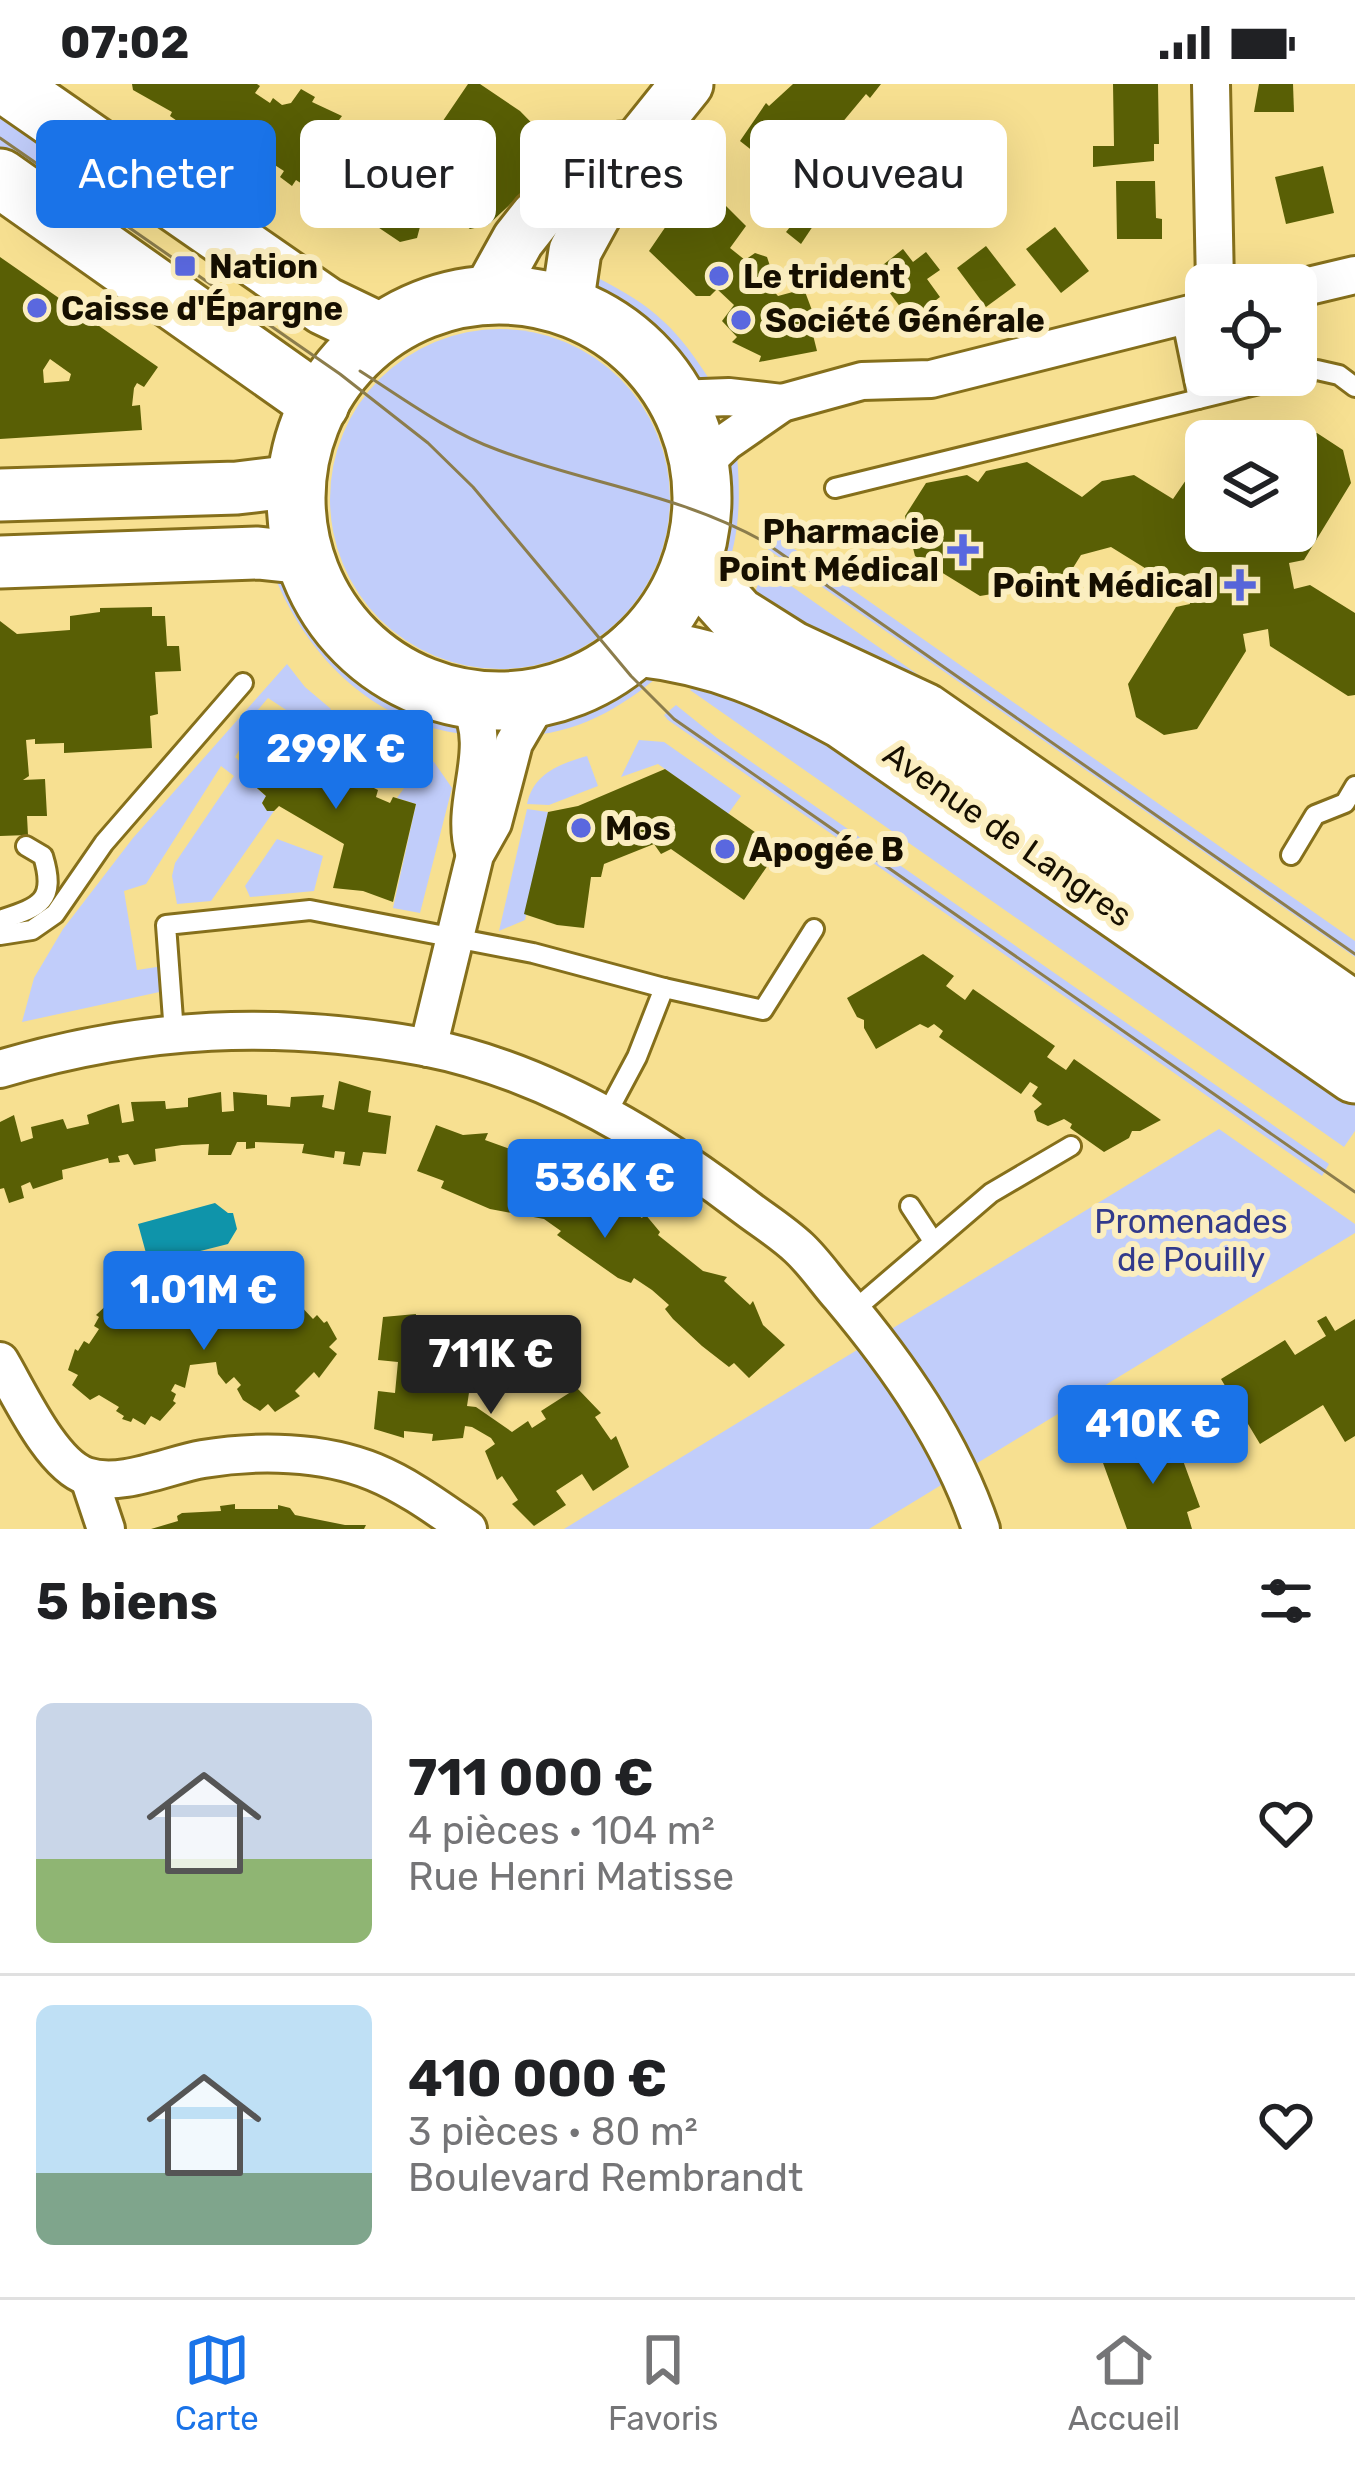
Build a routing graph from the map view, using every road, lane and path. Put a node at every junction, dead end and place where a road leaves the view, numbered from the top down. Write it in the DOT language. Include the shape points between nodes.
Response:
graph roads {
  1 [pos="5,84"];
  2 [pos="1211,84"];
  3 [pos="673,101"];
  4 [pos="0,178"];
  5 [pos="1215,264"];
  6 [pos="1355,275"];
  7 [pos="1317,284"];
  8 [pos="487,296"];
  9 [pos="567,305"];
  10 [pos="1185,315"];
  11 [pos="377,331"];
  12 [pos="1355,387"];
  13 [pos="1198,396"];
  14 [pos="676,399"];
  15 [pos="1198,399"];
  16 [pos="782,403"];
  17 [pos="320,404"];
  18 [pos="700,467"];
  19 [pos="295,481"];
  20 [pos="835,488"];
  21 [pos="0,495"];
  22 [pos="305,558"];
  23 [pos="0,562"];
  24 [pos="692,566"];
  25 [pos="637,647"];
  26 [pos="243,683"];
  27 [pos="541,698"];
  28 [pos="468,701"];
  29 [pos="1355,786"];
  30 [pos="26,846"];
  31 [pos="475,855"];
  32 [pos="1292,855"];
  33 [pos="0,920"];
  34 [pos="814,929"];
  35 [pos="0,935"];
  36 [pos="454,936"];
  37 [pos="664,988"];
  38 [pos="1355,1012"];
  39 [pos="174,1033"];
  40 [pos="428,1048"];
  41 [pos="0,1069"];
  42 [pos="1355,1074"];
  43 [pos="606,1115"];
  44 [pos="1071,1146"];
  45 [pos="910,1206"];
  46 [pos="933,1241"];
  47 [pos="853,1311"];
  48 [pos="0,1361"];
  49 [pos="89,1478"];
  50 [pos="106,1529"];
  51 [pos="468,1529"];
  52 [pos="980,1529"];
  1 -- 11 [label="main road" via="325,306"];
  2 -- 5 [label="street"];
  3 -- 8 [label="main road" via="537,216"];
  3 -- 9 [label="main road" via="622,165 575,251"];
  4 -- 17 [label="main road"];
  6 -- 7 [label="street"];
  8 -- 9 [label="main road"];
  8 -- 11 [label="main road" via="422,308"];
  9 -- 14 [label="main road" via="652,364"];
  10 -- 16 [label="street" via="931,379 862,380"];
  11 -- 17 [label="main road"];
  12 -- 15 [label="lane" via="1317,370"];
  13 -- 15 [label="lane"];
  14 -- 16 [label="street"];
  14 -- 18 [label="main road"];
  15 -- 20 [label="lane"];
  16 -- 18 [label="street"];
  17 -- 19 [label="main road"];
  18 -- 24 [label="main road" via="703,510"];
  19 -- 21 [label="main road"];
  19 -- 22 [label="main road"];
  22 -- 23 [label="main road"];
  22 -- 28 [label="main road" via="338,624 370,654"];
  24 -- 25 [label="main road"];
  24 -- 38 [label="main road, Avenue de Langres" via="737,616 924,712"];
  25 -- 27 [label="main road" via="588,682"];
  25 -- 42 [label="main road, Avenue de Langres" via="710,659 844,720"];
  26 -- 35 [label="lane" via="104,843 55,914 32,930"];
  27 -- 28 [label="main road"];
  27 -- 31 [label="street" via="514,743 493,823"];
  28 -- 31 [label="street" via="481,741 467,827"];
  29 -- 32 [label="lane" via="1345,803 1315,815"];
  30 -- 33 [label="lane" via="44,856 46,896"];
  31 -- 36 [label="street"];
  34 -- 37 [label="lane" via="763,1010"];
  36 -- 37 [label="lane"];
  36 -- 39 [label="lane" via="310,910 166,925"];
  36 -- 40 [label="street"];
  37 -- 43 [label="lane"];
  39 -- 40 [label="street" via="316,1033"];
  39 -- 41 [label="street"];
  40 -- 43 [label="street"];
  43 -- 47 [label="street" via="798,1247"];
  44 -- 46 [label="lane" via="992,1193"];
  45 -- 46 [label="lane"];
  46 -- 47 [label="lane"];
  47 -- 52 [label="street" via="920,1402"];
  48 -- 49 [label="street" via="60,1460"];
  49 -- 50 [label="street"];
  49 -- 51 [label="street" via="267,1453 326,1460 374,1472"];
}
